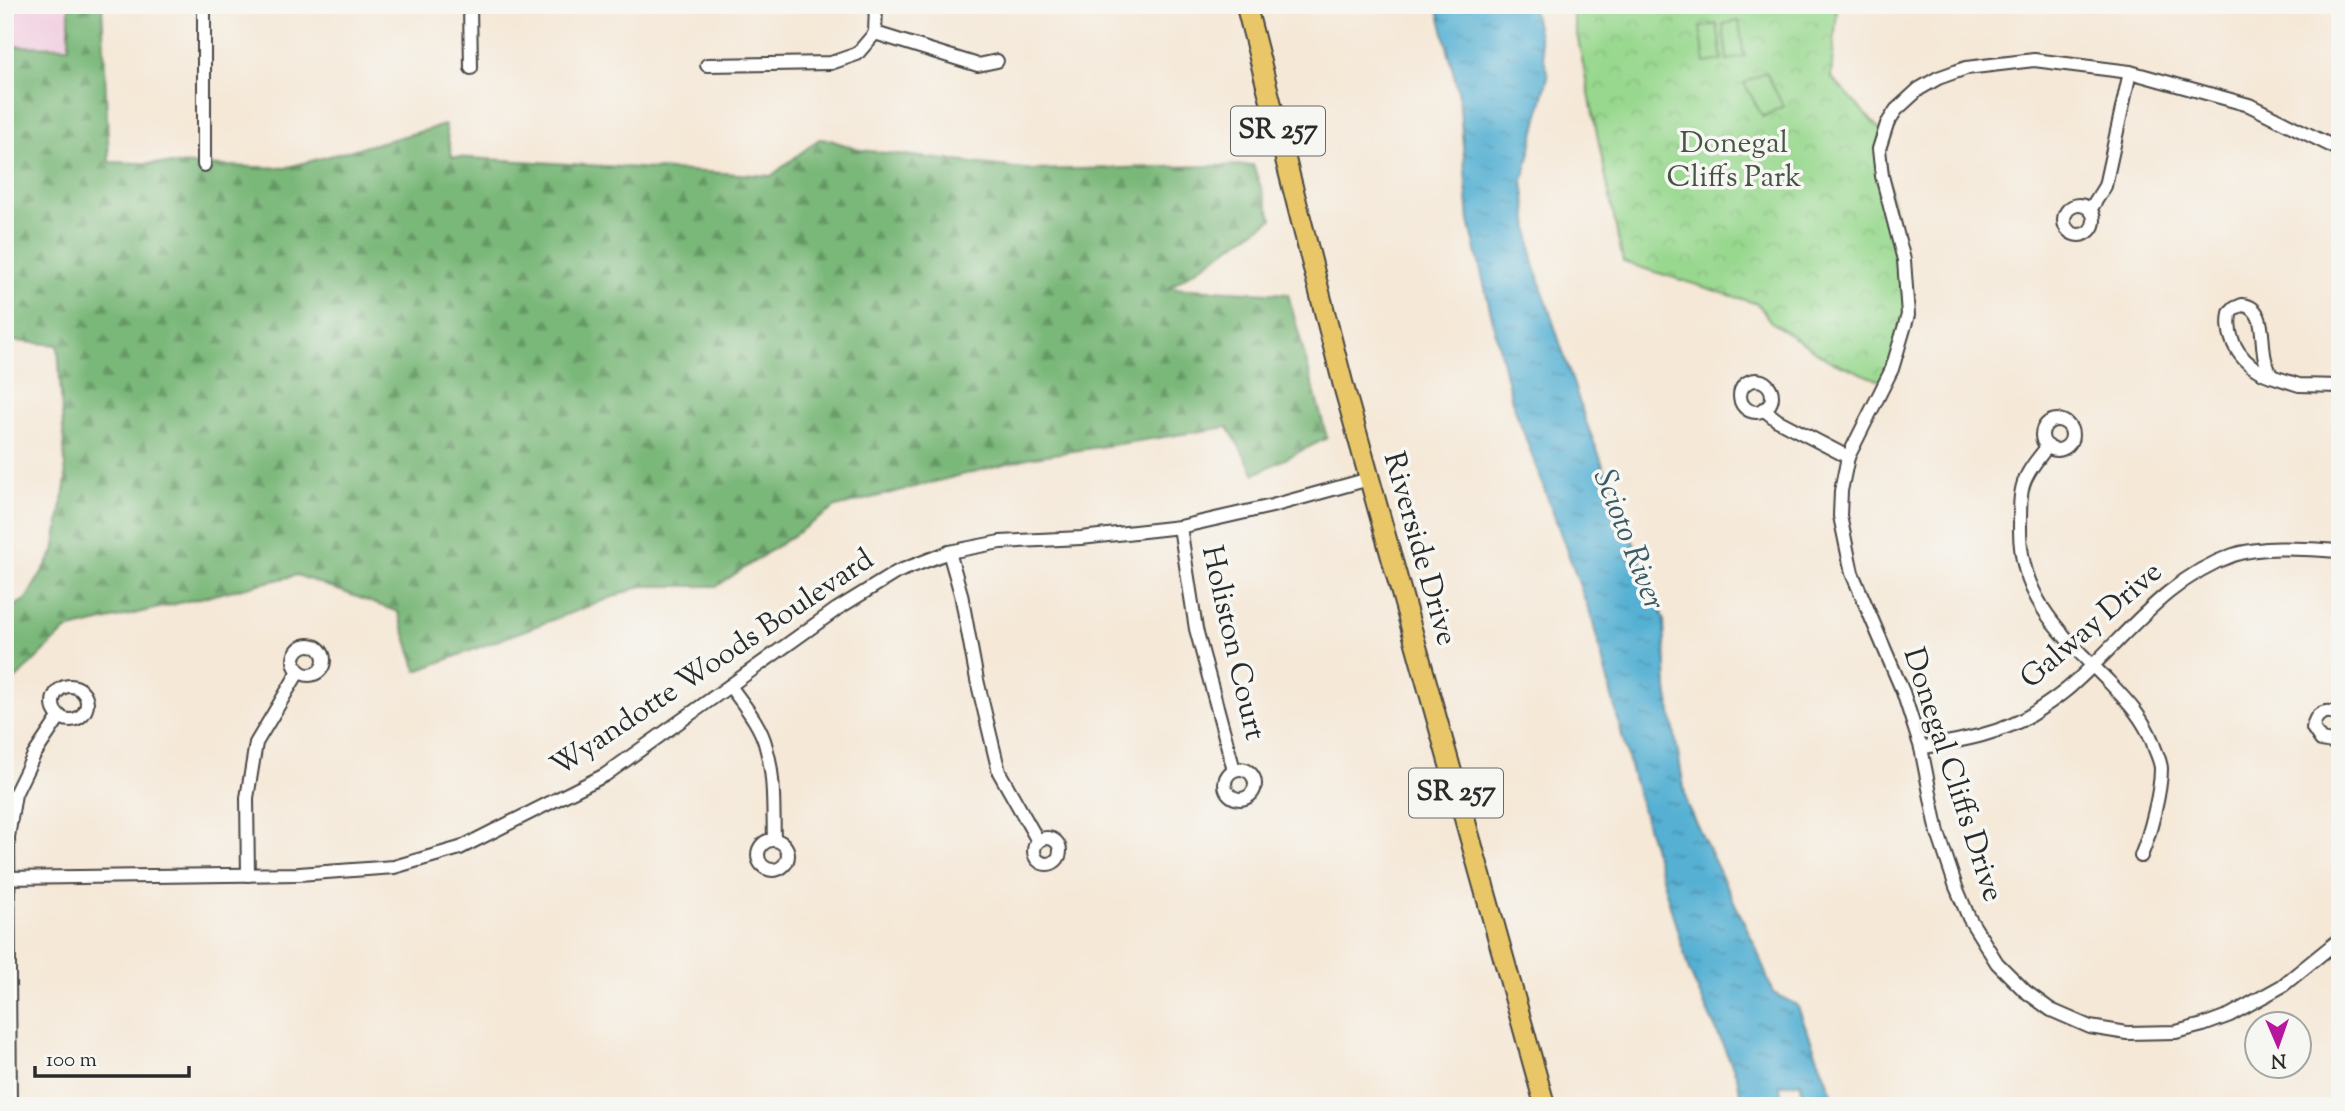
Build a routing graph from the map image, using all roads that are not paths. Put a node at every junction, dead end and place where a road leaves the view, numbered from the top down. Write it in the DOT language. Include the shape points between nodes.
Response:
graph roads {
  1 [pos="204,5"];
  2 [pos="470,5"];
  3 [pos="876,5"];
  4 [pos="1246,5"];
  5 [pos="875,33"];
  6 [pos="998,61"];
  7 [pos="707,65"];
  8 [pos="471,68"];
  9 [pos="2130,72"];
  10 [pos="2340,150"];
  11 [pos="204,165"];
  12 [pos="2090,210"];
  13 [pos="2271,376"];
  14 [pos="2340,386"];
  15 [pos="1763,410"];
  16 [pos="2048,446"];
  17 [pos="1848,457"];
  18 [pos="1369,479"];
  19 [pos="1180,527"];
  20 [pos="2340,551"];
  21 [pos="949,552"];
  22 [pos="2092,665"];
  23 [pos="299,671"];
  24 [pos="730,686"];
  25 [pos="60,716"];
  26 [pos="2340,716"];
  27 [pos="2340,737"];
  28 [pos="1921,748"];
  29 [pos="1234,770"];
  30 [pos="774,840"];
  31 [pos="1038,841"];
  32 [pos="2141,856"];
  33 [pos="248,875"];
  34 [pos="7,878"];
  35 [pos="2340,939"];
  36 [pos="10,1106"];
  37 [pos="1545,1106"];
  1 -- 11 [label="street"];
  2 -- 8 [label="street"];
  3 -- 5 [label="street"];
  4 -- 18 [label="main road, Riverside Drive / SR 257"];
  5 -- 6 [label="street" via="978,65"];
  5 -- 7 [label="street" via="857,54 831,63"];
  9 -- 10 [label="street" via="2249,105"];
  9 -- 12 [label="street" via="2105,186"];
  9 -- 17 [label="street, Donegal Cliffs Drive" via="2034,60 1966,68 1938,78 1910,96 1887,124 1880,143 1882,176 1905,260 1908,315 1892,369"];
  13 -- 13 [label="street" via="2241,358 2229,321 2235,308 2249,305 2255,309"];
  13 -- 14 [label="street" via="2300,385"];
  15 -- 17 [label="street"];
  16 -- 22 [label="street" via="2021,486 2020,544 2026,577 2041,608"];
  17 -- 28 [label="street, Donegal Cliffs Drive" via="1840,491 1846,553"];
  18 -- 19 [label="street, Wyandotte Woods Boulevard"];
  18 -- 37 [label="main road, Riverside Drive / SR 257"];
  19 -- 21 [label="street, Wyandotte Woods Boulevard" via="1000,542"];
  19 -- 29 [label="street, Holiston Court" via="1196,629"];
  20 -- 22 [label="street, Galway Drive" via="2281,548 2235,555 2193,574 2158,600"];
  21 -- 24 [label="street, Wyandotte Woods Boulevard" via="897,572"];
  21 -- 31 [label="street" via="999,772"];
  22 -- 28 [label="street, Galway Drive" via="2071,687 2026,718 1978,737"];
  22 -- 32 [label="street" via="2134,707 2161,767 2151,832"];
  23 -- 33 [label="street" via="256,743 247,798"];
  24 -- 30 [label="street" via="766,745"];
  24 -- 33 [label="street, Wyandotte Woods Boulevard" via="606,775 460,848 394,867"];
  25 -- 34 [label="street" via="15,794"];
  26 -- 27 [label="street" via="2323,712 2314,728 2321,740 2332,742"];
  28 -- 35 [label="street, Donegal Cliffs Drive" via="1940,843 1969,918 1997,963 2037,1001 2069,1019 2127,1033 2203,1026 2282,986"];
  33 -- 34 [label="street, Wyandotte Woods Boulevard"];
  34 -- 36 [label="street"];
}
